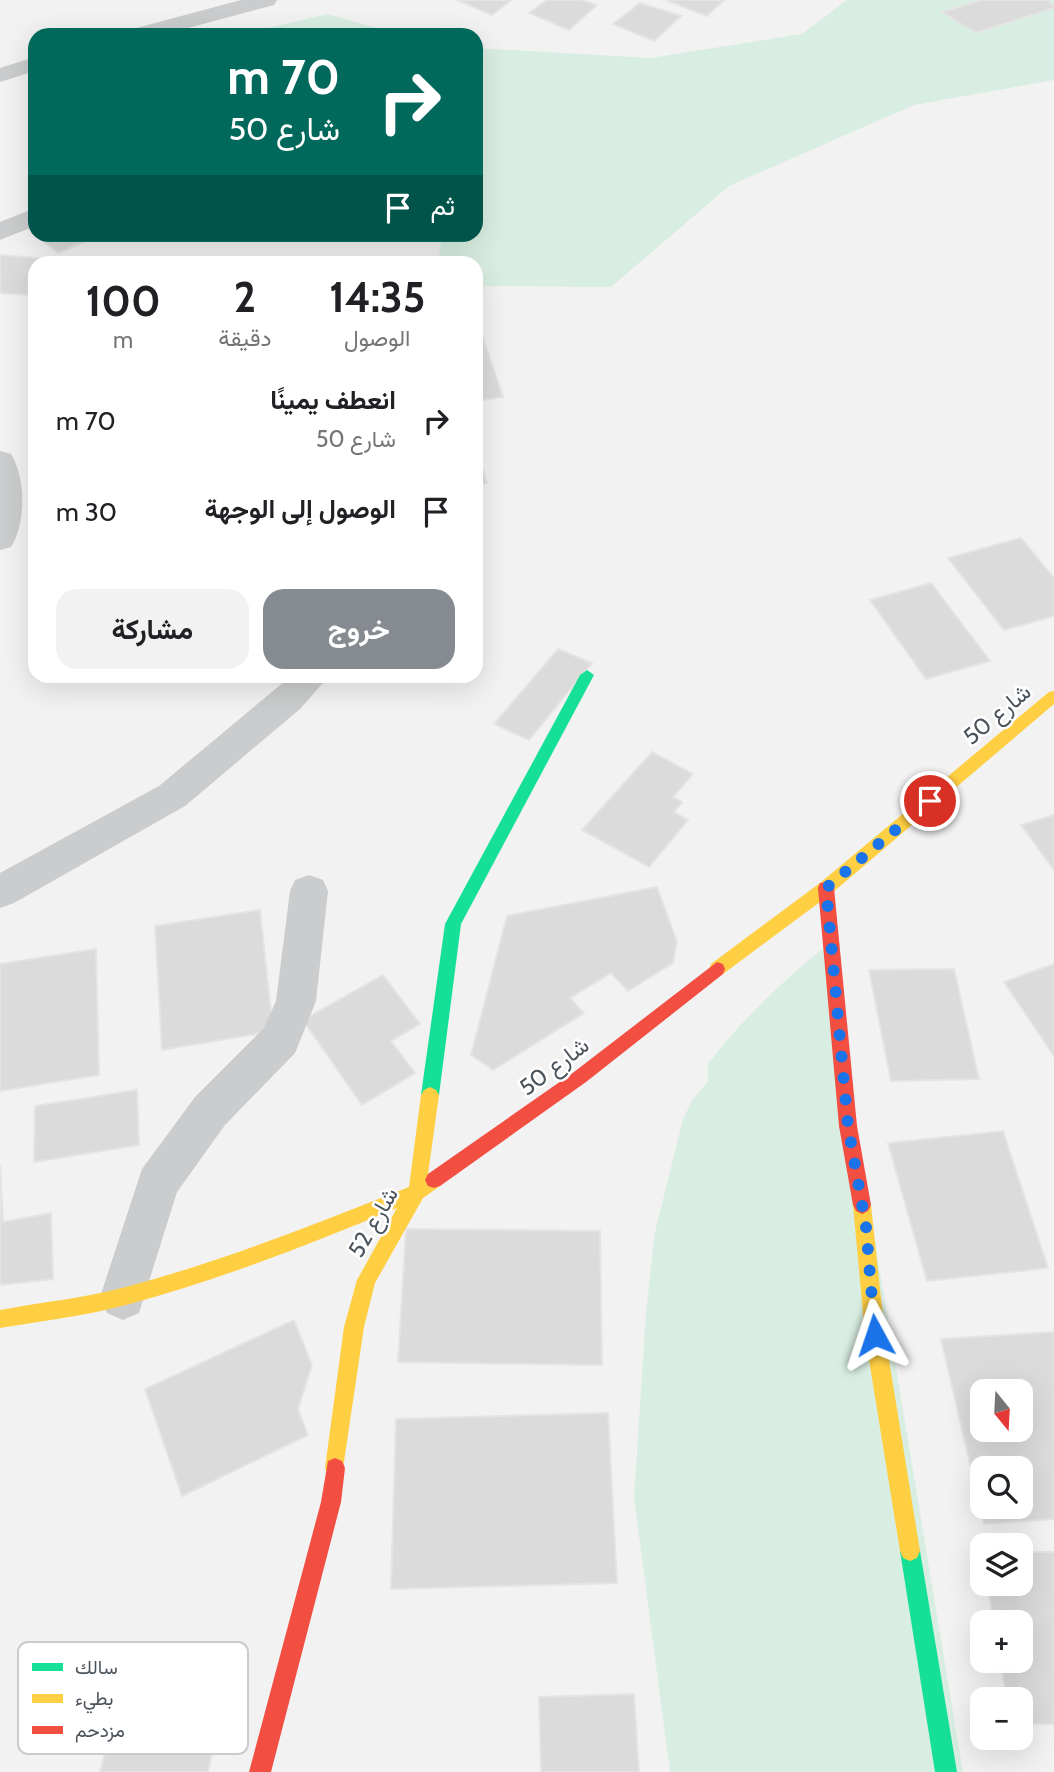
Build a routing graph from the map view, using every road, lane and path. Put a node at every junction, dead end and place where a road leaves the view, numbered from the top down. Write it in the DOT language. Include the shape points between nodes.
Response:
graph roads {
  1 [pos="265,0"];
  2 [pos="163,28"];
  3 [pos="28,66"];
  4 [pos="0,75"];
  5 [pos="28,219"];
  6 [pos="0,232"];
  7 [pos="0,461"];
  8 [pos="0,539"];
  9 [pos="587,675"];
  10 [pos="305,683"];
  11 [pos="1054,696"];
  12 [pos="826,888"];
  13 [pos="309,891"];
  14 [pos="0,892"];
  15 [pos="417,1192"];
  16 [pos="122,1297"];
  17 [pos="0,1319"];
  18 [pos="260,1772"];
  19 [pos="946,1772"];
  1 -- 2 [label="street"];
  3 -- 4 [label="street"];
  5 -- 6 [label="street"];
  7 -- 8 [label="street" via="5,508"];
  9 -- 15 [label="street, شارع 52" via="453,925"];
  10 -- 14 [label="street" via="172,796"];
  11 -- 12 [label="street, شارع 50"];
  12 -- 15 [label="street, شارع 50" via="580,1077"];
  12 -- 19 [label="street" via="848,1126 866,1227 875,1335"];
  13 -- 16 [label="street" via="296,1002 279,1040 210,1111 158,1183"];
  15 -- 16 [label="street, شارع 50" via="258,1256"];
  15 -- 18 [label="street, شارع 52" via="366,1280 354,1326 331,1502"];
  16 -- 17 [label="street, شارع 50"];
}
